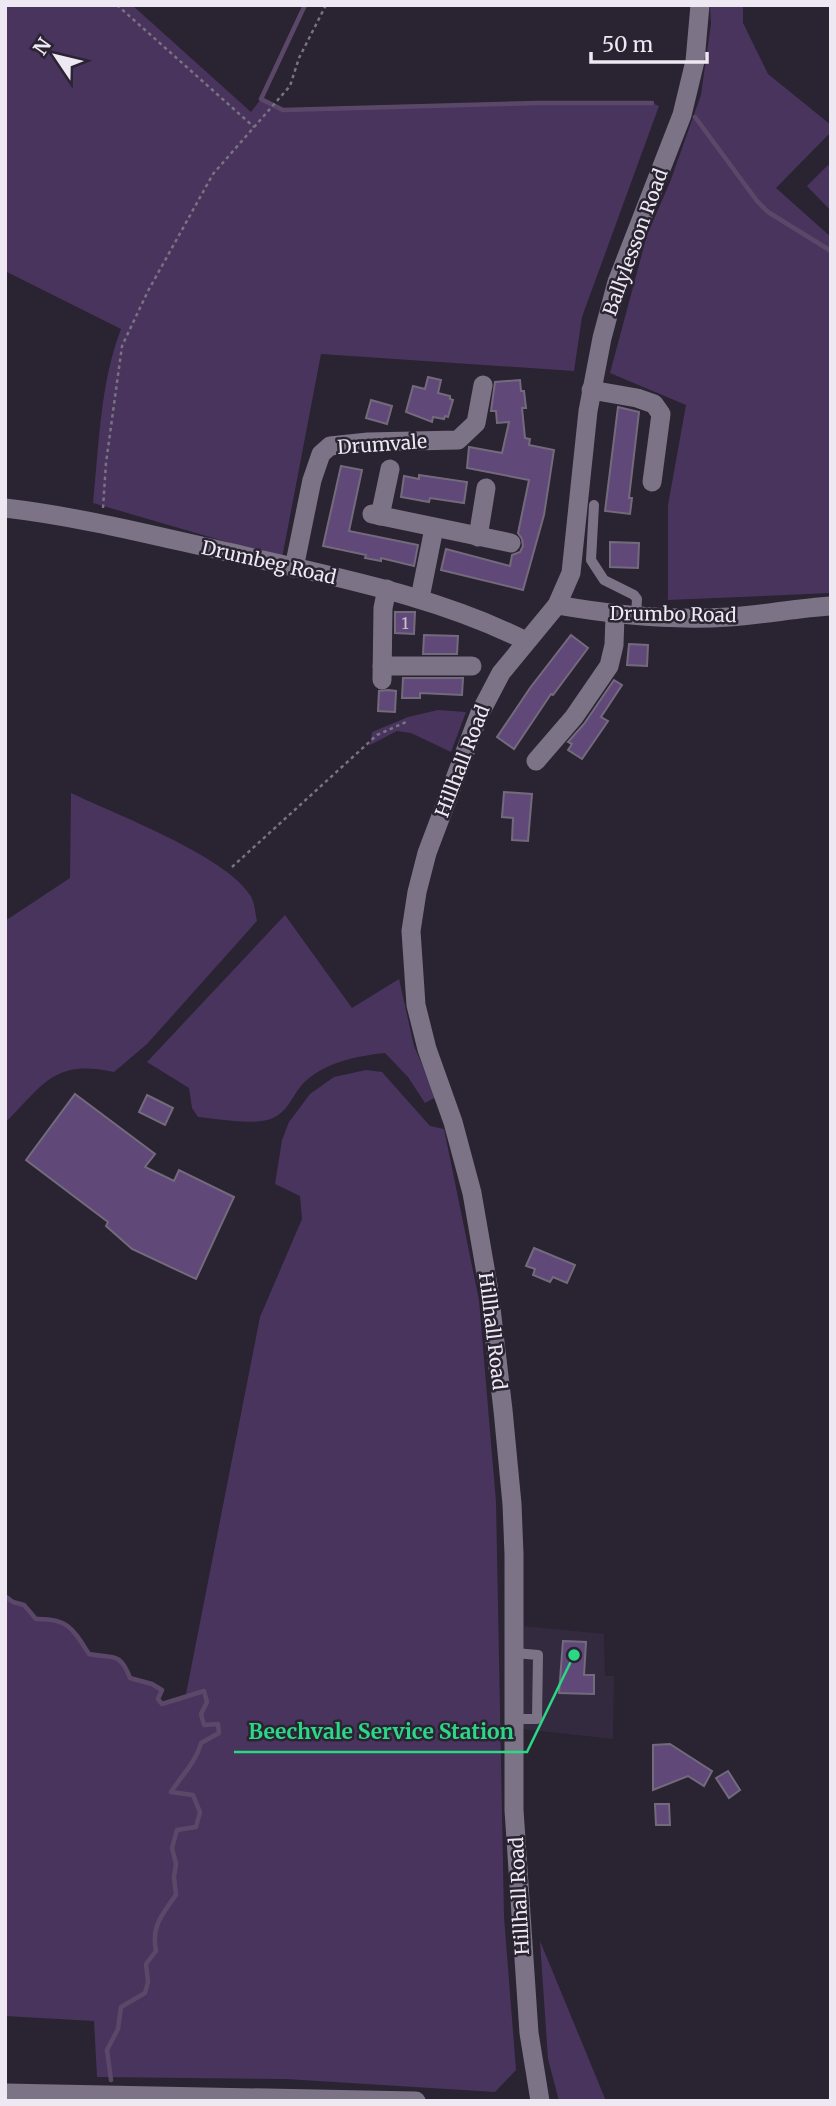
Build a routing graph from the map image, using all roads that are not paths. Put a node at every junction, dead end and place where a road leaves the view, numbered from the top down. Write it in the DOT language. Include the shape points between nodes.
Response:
graph roads {
  1 [pos="701,5"];
  2 [pos="483,385"];
  3 [pos="591,390"];
  4 [pos="390,469"];
  5 [pos="652,482"];
  6 [pos="486,488"];
  7 [pos="594,505"];
  8 [pos="5,508"];
  9 [pos="434,528"];
  10 [pos="478,537"];
  11 [pos="511,543"];
  12 [pos="294,568"];
  13 [pos="387,589"];
  14 [pos="420,598"];
  15 [pos="557,605"];
  16 [pos="831,606"];
  17 [pos="615,615"];
  18 [pos="636,616"];
  19 [pos="526,641"];
  20 [pos="472,666"];
  21 [pos="536,761"];
  22 [pos="6,2092"];
  23 [pos="537,2100"];
  24 [pos="5,2101"];
  25 [pos="416,2101"];
  1 -- 3 [label="street, Ballylesson Road" via="695,61 682,115 617,282"];
  2 -- 12 [label="street, Drumvale" via="476,423 458,440 356,443 330,446 321,454"];
  3 -- 5 [label="street" via="646,401 661,414"];
  3 -- 15 [label="street, Ballylesson Road" via="571,573"];
  4 -- 9 [label="street" via="376,515"];
  6 -- 10 [label="street"];
  7 -- 18 [label="lane" via="591,560 604,580 634,594"];
  8 -- 12 [label="street, Drumbeg Road"];
  9 -- 10 [label="street"];
  9 -- 14 [label="street"];
  10 -- 11 [label="street"];
  12 -- 13 [label="street, Drumbeg Road"];
  13 -- 14 [label="street, Drumbeg Road"];
  13 -- 20 [label="street" via="382,673"];
  14 -- 19 [label="street, Drumbeg Road"];
  15 -- 17 [label="street, Drumbo Road"];
  15 -- 19 [label="street, Hillhall Road"];
  16 -- 18 [label="street, Drumbo Road" via="731,617"];
  17 -- 18 [label="street, Drumbo Road"];
  17 -- 21 [label="street" via="609,666"];
  19 -- 23 [label="street, Hillhall Road" via="501,673 479,715 427,853 411,931 416,1005 472,1193 489,1291 512,1504 514,1810"];
  22 -- 24 [label="lane"];
  22 -- 25 [label="street"];
}
